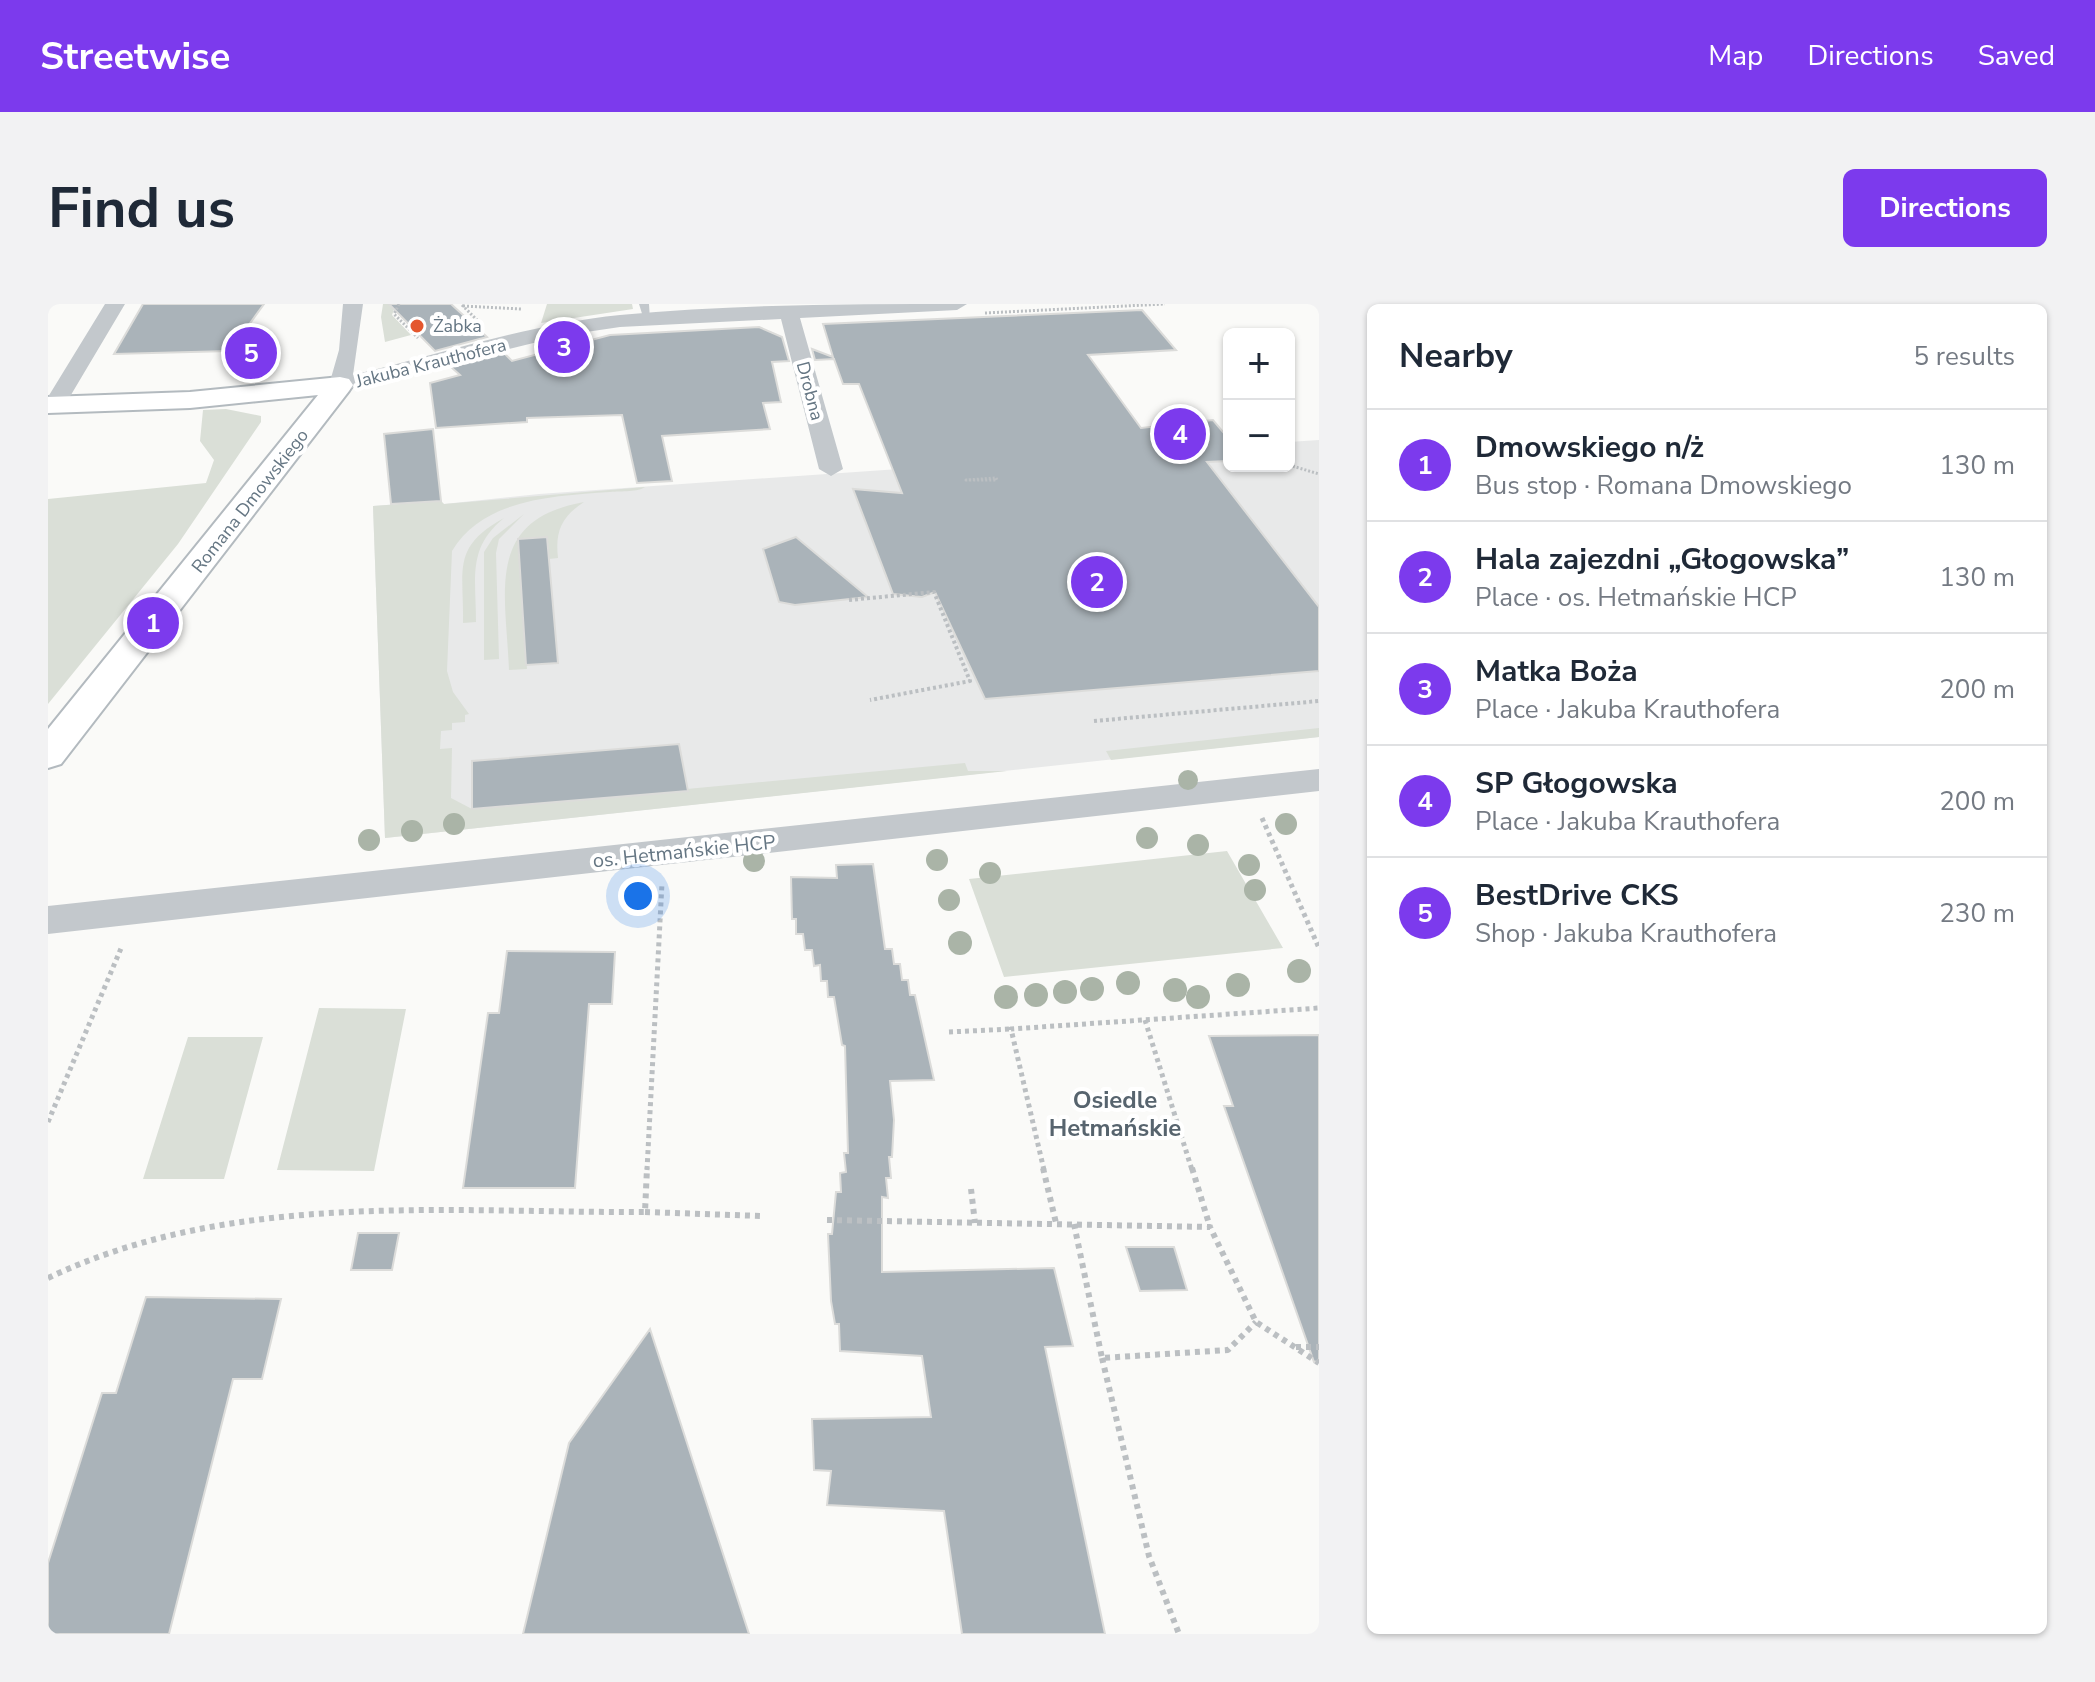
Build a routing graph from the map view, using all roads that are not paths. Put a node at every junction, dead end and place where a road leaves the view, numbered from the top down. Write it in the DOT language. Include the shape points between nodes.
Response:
graph roads {
  1 [pos="115,304"];
  2 [pos="353,304"];
  3 [pos="957,304"];
  4 [pos="646,311"];
  5 [pos="789,312"];
  6 [pos="340,385"];
  7 [pos="221,398"];
  8 [pos="51,405"];
  9 [pos="294,445"];
  10 [pos="831,469"];
  11 [pos="48,755"];
  12 [pos="1319,780"];
  13 [pos="48,920"];
  1 -- 8 [label="street"];
  2 -- 6 [label="street, Romana Dmowskiego"];
  3 -- 5 [label="street, Jakuba Krauthofera"];
  4 -- 5 [label="street, Jakuba Krauthofera"];
  4 -- 6 [label="street, Jakuba Krauthofera"];
  5 -- 10 [label="street, Drobna"];
  6 -- 7 [label="street, Jakuba Krauthofera"];
  6 -- 9 [label="street, Romana Dmowskiego"];
  7 -- 8 [label="street, Jakuba Krauthofera"];
  7 -- 9 [label="street" via="283,412 295,429"];
  9 -- 11 [label="street, Romana Dmowskiego"];
  12 -- 13 [label="street, os. Hetmańskie HCP"];
}
